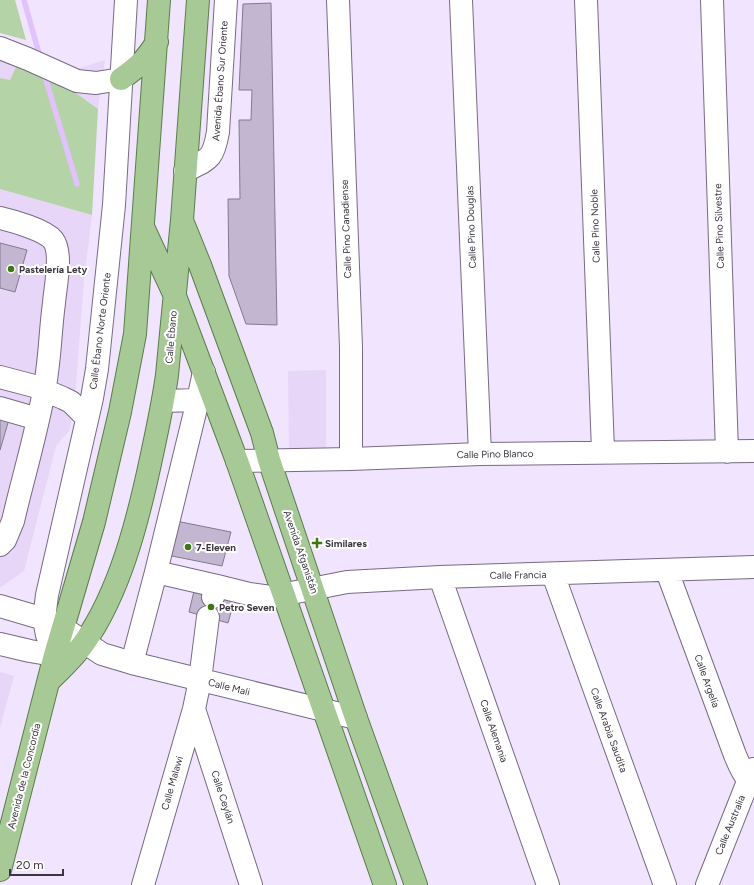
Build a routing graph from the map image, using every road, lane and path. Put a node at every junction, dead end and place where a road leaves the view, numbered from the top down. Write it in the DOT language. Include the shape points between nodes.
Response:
graph roads {
  1 [pos="126,0"];
  2 [pos="159,0"];
  3 [pos="198,0"];
  4 [pos="226,0"];
  5 [pos="338,0"];
  6 [pos="461,0"];
  7 [pos="586,0"];
  8 [pos="712,0"];
  9 [pos="157,42"];
  10 [pos="0,48"];
  11 [pos="121,79"];
  12 [pos="186,171"];
  13 [pos="0,218"];
  14 [pos="182,220"];
  15 [pos="143,228"];
  16 [pos="175,296"];
  17 [pos="97,369"];
  18 [pos="204,372"];
  19 [pos="0,377"];
  20 [pos="41,388"];
  21 [pos="198,400"];
  22 [pos="163,401"];
  23 [pos="0,408"];
  24 [pos="87,418"];
  25 [pos="38,419"];
  26 [pos="754,451"];
  27 [pos="603,452"];
  28 [pos="727,452"];
  29 [pos="480,454"];
  30 [pos="351,459"];
  31 [pos="270,460"];
  32 [pos="237,461"];
  33 [pos="0,545"];
  34 [pos="754,568"];
  35 [pos="667,571"];
  36 [pos="156,572"];
  37 [pos="553,574"];
  38 [pos="440,577"];
  39 [pos="313,588"];
  40 [pos="284,595"];
  41 [pos="213,600"];
  42 [pos="0,606"];
  43 [pos="53,624"];
  44 [pos="0,644"];
  45 [pos="71,651"];
  46 [pos="132,663"];
  47 [pos="200,680"];
  48 [pos="194,709"];
  49 [pos="323,710"];
  50 [pos="356,718"];
  51 [pos="752,778"];
  52 [pos="0,870"];
  53 [pos="143,885"];
  54 [pos="251,885"];
  55 [pos="385,885"];
  56 [pos="416,885"];
  57 [pos="548,885"];
  58 [pos="665,885"];
  59 [pos="707,885"];
  1 -- 11 [label="street, Calle Ébano Norte Oriente"];
  2 -- 9 [label="main road"];
  3 -- 12 [label="main road, Calle Ébano"];
  4 -- 12 [label="street, Avenida Ébano Sur Oriente" via="216,145 207,160"];
  5 -- 30 [label="street, Calle Pino Canadiense" via="351,348"];
  6 -- 29 [label="street, Calle Pino Douglas"];
  7 -- 27 [label="street, Calle Pino Noble"];
  8 -- 28 [label="street, Calle Pino Silvestre"];
  9 -- 11 [label="main road" via="146,59"];
  9 -- 15 [label="main road"];
  10 -- 11 [label="street" via="77,81 96,83"];
  11 -- 17 [label="street, Calle Ébano Norte Oriente" via="114,205"];
  12 -- 14 [label="main road, Calle Ébano"];
  13 -- 20 [label="street" via="43,233 53,240 57,252 48,366"];
  14 -- 16 [label="main road, Calle Ébano"];
  14 -- 31 [label="main road, Avenida Afganistán"];
  15 -- 16 [label="main road"];
  15 -- 43 [label="main road" via="135,334 120,412 94,522"];
  16 -- 18 [label="main road"];
  16 -- 22 [label="main road, Calle Ébano" via="168,376"];
  17 -- 20 [label="street" via="78,386 69,389"];
  17 -- 24 [label="street, Calle Ébano Norte Oriente"];
  18 -- 21 [label="street"];
  18 -- 32 [label="main road"];
  19 -- 20 [label="street"];
  20 -- 24 [label="street" via="71,402"];
  20 -- 25 [label="street"];
  21 -- 22 [label="street"];
  21 -- 36 [label="street"];
  22 -- 45 [label="main road, Calle Ébano" via="143,498 122,567 104,607"];
  23 -- 25 [label="street"];
  24 -- 43 [label="street, Calle Ébano Norte Oriente" via="47,595"];
  25 -- 33 [label="street" via="13,521 5,540"];
  26 -- 28 [label="street, Calle Pino Blanco"];
  27 -- 28 [label="street, Calle Pino Blanco"];
  27 -- 29 [label="street, Calle Pino Blanco"];
  29 -- 30 [label="street, Calle Pino Blanco"];
  30 -- 31 [label="street, Calle Pino Blanco"];
  31 -- 32 [label="street, Calle Pino Blanco"];
  31 -- 39 [label="main road, Avenida Afganistán"];
  32 -- 40 [label="main road"];
  34 -- 35 [label="street, Calle Francia"];
  35 -- 37 [label="street, Calle Francia"];
  35 -- 51 [label="street, Calle Argelia" via="735,756 742,771"];
  36 -- 41 [label="street, Calle Francia"];
  36 -- 46 [label="street"];
  37 -- 38 [label="street, Calle Francia"];
  37 -- 58 [label="street, Calle Arabia Saudita"];
  38 -- 39 [label="street, Calle Francia" via="347,582"];
  38 -- 57 [label="street, Calle Alemania"];
  39 -- 40 [label="street, Calle Francia"];
  39 -- 50 [label="main road, Avenida Afganistán"];
  40 -- 41 [label="street, Calle Francia" via="271,597 249,594"];
  40 -- 49 [label="main road"];
  41 -- 47 [label="street, Calle Malawi"];
  42 -- 43 [label="street, Calle Mali"];
  43 -- 45 [label="street, Calle Mali"];
  43 -- 45 [label="street, Calle Ébano Norte Oriente" via="47,635"];
  44 -- 45 [label="street"];
  45 -- 46 [label="street, Calle Mali" via="102,654"];
  45 -- 52 [label="main road, Avenida de la Concordia" via="48,681"];
  46 -- 47 [label="street, Calle Mali"];
  47 -- 48 [label="street, Calle Malawi"];
  47 -- 49 [label="street, Calle Mali"];
  48 -- 53 [label="street, Calle Malawi"];
  48 -- 54 [label="street, Calle Ceylán"];
  49 -- 50 [label="street, Calle Mali"];
  49 -- 55 [label="main road"];
  50 -- 56 [label="main road, Avenida Afganistán"];
  51 -- 59 [label="street, Calle Australia"];
}
